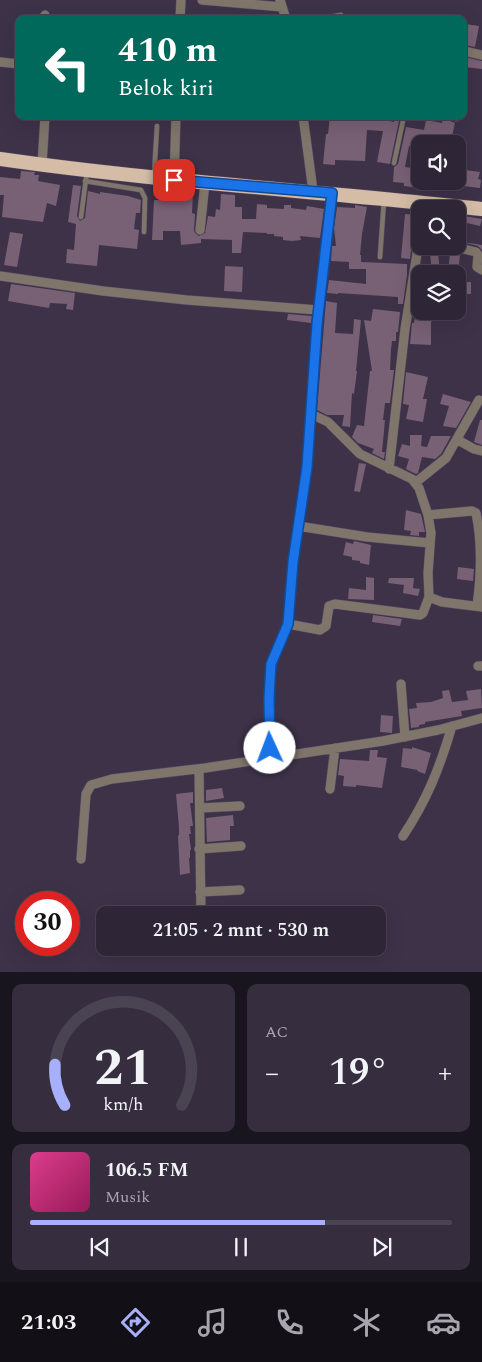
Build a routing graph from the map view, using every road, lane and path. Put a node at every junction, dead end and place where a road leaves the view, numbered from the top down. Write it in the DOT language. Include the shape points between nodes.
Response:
graph roads {
  1 [pos="181,0"];
  2 [pos="202,0"];
  3 [pos="281,3"];
  4 [pos="180,15"];
  5 [pos="285,15"];
  6 [pos="467,52"];
  7 [pos="482,55"];
  8 [pos="0,62"];
  9 [pos="15,64"];
  10 [pos="45,120"];
  11 [pos="176,120"];
  12 [pos="304,120"];
  13 [pos="403,120"];
  14 [pos="157,126"];
  15 [pos="0,159"];
  16 [pos="394,163"];
  17 [pos="42,165"];
  18 [pos="86,175"];
  19 [pos="154,178"];
  20 [pos="174,180"];
  21 [pos="205,183"];
  22 [pos="313,191"];
  23 [pos="332,193"];
  24 [pos="384,198"];
  25 [pos="411,203"];
  26 [pos="466,208"];
  27 [pos="482,209"];
  28 [pos="81,217"];
  29 [pos="200,230"];
  30 [pos="144,232"];
  31 [pos="466,250"];
  32 [pos="417,255"];
  33 [pos="380,256"];
  34 [pos="482,270"];
  35 [pos="0,276"];
  36 [pos="318,310"];
  37 [pos="480,400"];
  38 [pos="311,414"];
  39 [pos="458,440"];
  40 [pos="482,451"];
  41 [pos="389,469"];
  42 [pos="415,483"];
  43 [pos="428,515"];
  44 [pos="298,526"];
  45 [pos="430,543"];
  46 [pos="429,597"];
  47 [pos="479,606"];
  48 [pos="288,624"];
  49 [pos="401,684"];
  50 [pos="482,718"];
  51 [pos="452,726"];
  52 [pos="405,737"];
  53 [pos="335,748"];
  54 [pos="271,757"];
  55 [pos="199,769"];
  56 [pos="330,789"];
  57 [pos="240,806"];
  58 [pos="200,808"];
  59 [pos="403,836"];
  60 [pos="241,846"];
  61 [pos="199,849"];
  62 [pos="81,859"];
  63 [pos="240,890"];
  64 [pos="200,892"];
  65 [pos="201,906"];
  1 -- 4 [label="street"];
  2 -- 3 [label="street"];
  3 -- 5 [label="street"];
  6 -- 7 [label="street"];
  8 -- 9 [label="street"];
  10 -- 17 [label="street"];
  11 -- 20 [label="street"];
  12 -- 22 [label="street"];
  13 -- 16 [label="lane"];
  14 -- 19 [label="lane"];
  15 -- 17 [label="highway"];
  17 -- 18 [label="highway"];
  18 -- 19 [label="highway"];
  18 -- 28 [label="lane"];
  18 -- 30 [label="lane" via="141,190 145,198"];
  19 -- 20 [label="highway"];
  20 -- 21 [label="highway"];
  21 -- 22 [label="highway"];
  21 -- 29 [label="street"];
  22 -- 23 [label="highway"];
  23 -- 24 [label="highway"];
  23 -- 36 [label="street"];
  24 -- 25 [label="highway"];
  24 -- 33 [label="lane"];
  26 -- 27 [label="highway"];
  31 -- 34 [label="street" via="476,252 477,267"];
  32 -- 41 [label="street" via="402,348"];
  35 -- 36 [label="street" via="112,292"];
  36 -- 38 [label="street"];
  37 -- 39 [label="street"];
  38 -- 41 [label="street" via="328,422 360,454"];
  38 -- 44 [label="street"];
  39 -- 40 [label="street"];
  39 -- 42 [label="street" via="446,458"];
  41 -- 42 [label="street"];
  42 -- 43 [label="street" via="424,498"];
  43 -- 45 [label="street"];
  43 -- 47 [label="street" via="476,513 480,540"];
  44 -- 45 [label="street"];
  44 -- 48 [label="street"];
  45 -- 46 [label="street"];
  46 -- 47 [label="street" via="435,601"];
  46 -- 48 [label="street" via="420,615 335,604 330,606 326,626 320,630"];
  48 -- 54 [label="street" via="271,664"];
  49 -- 52 [label="street"];
  50 -- 51 [label="street"];
  51 -- 52 [label="street"];
  51 -- 59 [label="street" via="432,785"];
  52 -- 53 [label="street"];
  53 -- 54 [label="street"];
  53 -- 56 [label="street"];
  54 -- 55 [label="street"];
  55 -- 58 [label="street"];
  55 -- 62 [label="street" via="112,779 91,785 86,794"];
  57 -- 58 [label="street"];
  58 -- 61 [label="street"];
  60 -- 61 [label="street"];
  61 -- 64 [label="street"];
  63 -- 64 [label="street"];
  64 -- 65 [label="street"];
}
